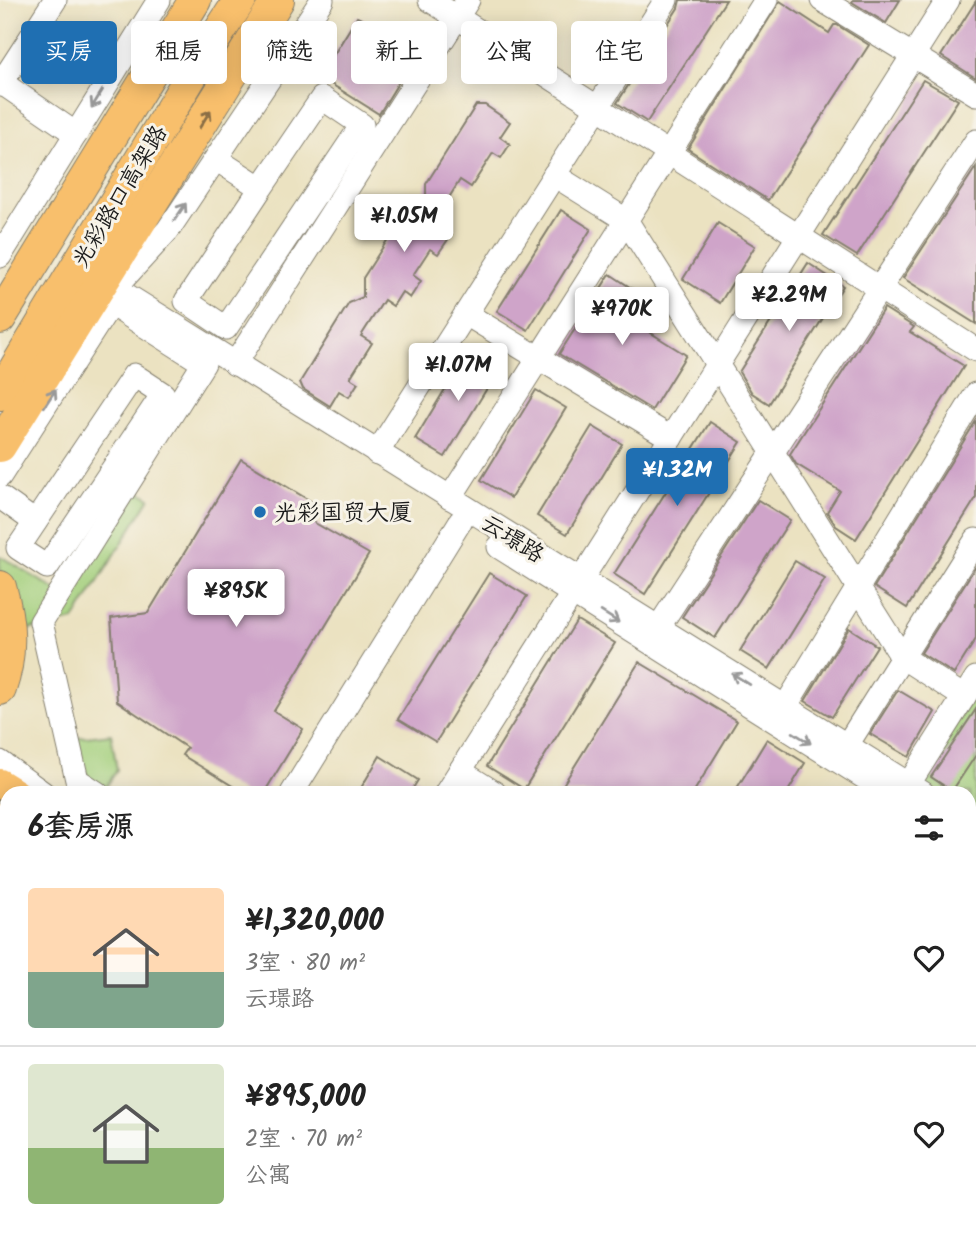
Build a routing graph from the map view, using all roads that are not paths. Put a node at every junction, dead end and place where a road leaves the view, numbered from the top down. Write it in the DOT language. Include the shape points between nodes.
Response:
graph roads {
  1 [pos="54,0"];
  2 [pos="159,0"];
  3 [pos="195,0"];
  4 [pos="218,0"];
  5 [pos="240,0"];
  6 [pos="278,0"];
  7 [pos="322,0"];
  8 [pos="430,0"];
  9 [pos="666,0"];
  10 [pos="766,0"];
  11 [pos="822,0"];
  12 [pos="948,0"];
  13 [pos="462,9"];
  14 [pos="913,55"];
  15 [pos="1,84"];
  16 [pos="976,94"];
  17 [pos="598,107"];
  18 [pos="76,134"];
  19 [pos="976,141"];
  20 [pos="669,153"];
  21 [pos="216,159"];
  22 [pos="554,175"];
  23 [pos="261,188"];
  24 [pos="626,220"];
  25 [pos="797,235"];
  26 [pos="3,246"];
  27 [pos="880,288"];
  28 [pos="110,290"];
  29 [pos="466,314"];
  30 [pos="0,318"];
  31 [pos="976,350"];
  32 [pos="539,357"];
  33 [pos="0,358"];
  34 [pos="204,363"];
  35 [pos="235,364"];
  36 [pos="718,364"];
  37 [pos="0,394"];
  38 [pos="976,394"];
  39 [pos="671,438"];
  40 [pos="0,446"];
  41 [pos="773,452"];
  42 [pos="377,453"];
  43 [pos="0,476"];
  44 [pos="0,497"];
  45 [pos="450,498"];
  46 [pos="35,522"];
  47 [pos="460,522"];
  48 [pos="976,540"];
  49 [pos="0,587"];
  50 [pos="576,587"];
  51 [pos="858,587"];
  52 [pos="659,628"];
  53 [pos="902,657"];
  54 [pos="970,688"];
  55 [pos="0,689"];
  56 [pos="785,706"];
  57 [pos="847,745"];
  58 [pos="0,762"];
  59 [pos="460,771"];
  60 [pos="33,786"];
  61 [pos="86,786"];
  62 [pos="296,786"];
  63 [pos="450,786"];
  64 [pos="484,786"];
  65 [pos="899,786"];
  66 [pos="901,786"];
  67 [pos="909,786"];
  1 -- 15 [label="street"];
  2 -- 18 [label="street, one-way"];
  3 -- 30 [label="highway"];
  4 -- 33 [label="highway, 光彩路口高架路"];
  5 -- 37 [label="highway, 光彩路口高架路"];
  28 -- 6 [label="highway, one-way" via="159,195"];
  7 -- 21 [label="street"];
  8 -- 13 [label="street"];
  9 -- 17 [label="street"];
  10 -- 20 [label="street"];
  11 -- 14 [label="street"];
  12 -- 14 [label="street"];
  13 -- 17 [label="street"];
  13 -- 35 [label="street"];
  14 -- 16 [label="street"];
  14 -- 25 [label="street"];
  15 -- 18 [label="street"];
  17 -- 20 [label="street"];
  17 -- 22 [label="street"];
  18 -- 26 [label="street"];
  19 -- 27 [label="street"];
  20 -- 24 [label="street"];
  20 -- 25 [label="street"];
  21 -- 23 [label="street"];
  28 -- 21 [label="street, one-way" via="168,230"];
  22 -- 24 [label="street"];
  22 -- 29 [label="street"];
  23 -- 23 [label="street" via="322,98 362,125 226,328 186,301"];
  24 -- 32 [label="street"];
  24 -- 36 [label="street"];
  25 -- 27 [label="street"];
  25 -- 36 [label="street"];
  27 -- 31 [label="street"];
  27 -- 41 [label="street"];
  28 -- 34 [label="street, 云璟路"];
  28 -- 35 [label="street, 云璟路"];
  28 -- 40 [label="highway"];
  43 -- 28 [label="street, one-way"];
  29 -- 32 [label="street"];
  29 -- 42 [label="street"];
  32 -- 39 [label="street"];
  32 -- 45 [label="street"];
  34 -- 47 [label="street, 云璟路"];
  34 -- 61 [label="street" via="41,622 77,780"];
  35 -- 42 [label="street, 云璟路"];
  36 -- 39 [label="street"];
  36 -- 41 [label="street"];
  38 -- 51 [label="street"];
  39 -- 50 [label="street"];
  41 -- 51 [label="street"];
  41 -- 52 [label="street"];
  42 -- 45 [label="street, 云璟路"];
  44 -- 46 [label="street"];
  45 -- 50 [label="street, 云璟路"];
  46 -- 46 [label="street" via="134,375 163,394 47,567 18,548"];
  47 -- 50 [label="street, 云璟路"];
  47 -- 62 [label="street"];
  48 -- 53 [label="street"];
  49 -- 55 [label="highway" via="9,643"];
  50 -- 52 [label="street, 云璟路"];
  50 -- 59 [label="street"];
  50 -- 65 [label="street, 云璟路, one-way"];
  51 -- 53 [label="street"];
  51 -- 56 [label="street"];
  56 -- 52 [label="street, 云璟路, one-way"];
  53 -- 54 [label="street"];
  53 -- 57 [label="street"];
  54 -- 67 [label="street"];
  56 -- 57 [label="street, 云璟路"];
  57 -- 66 [label="street, 云璟路"];
  58 -- 60 [label="street"];
  59 -- 63 [label="street"];
  59 -- 64 [label="street"];
}
